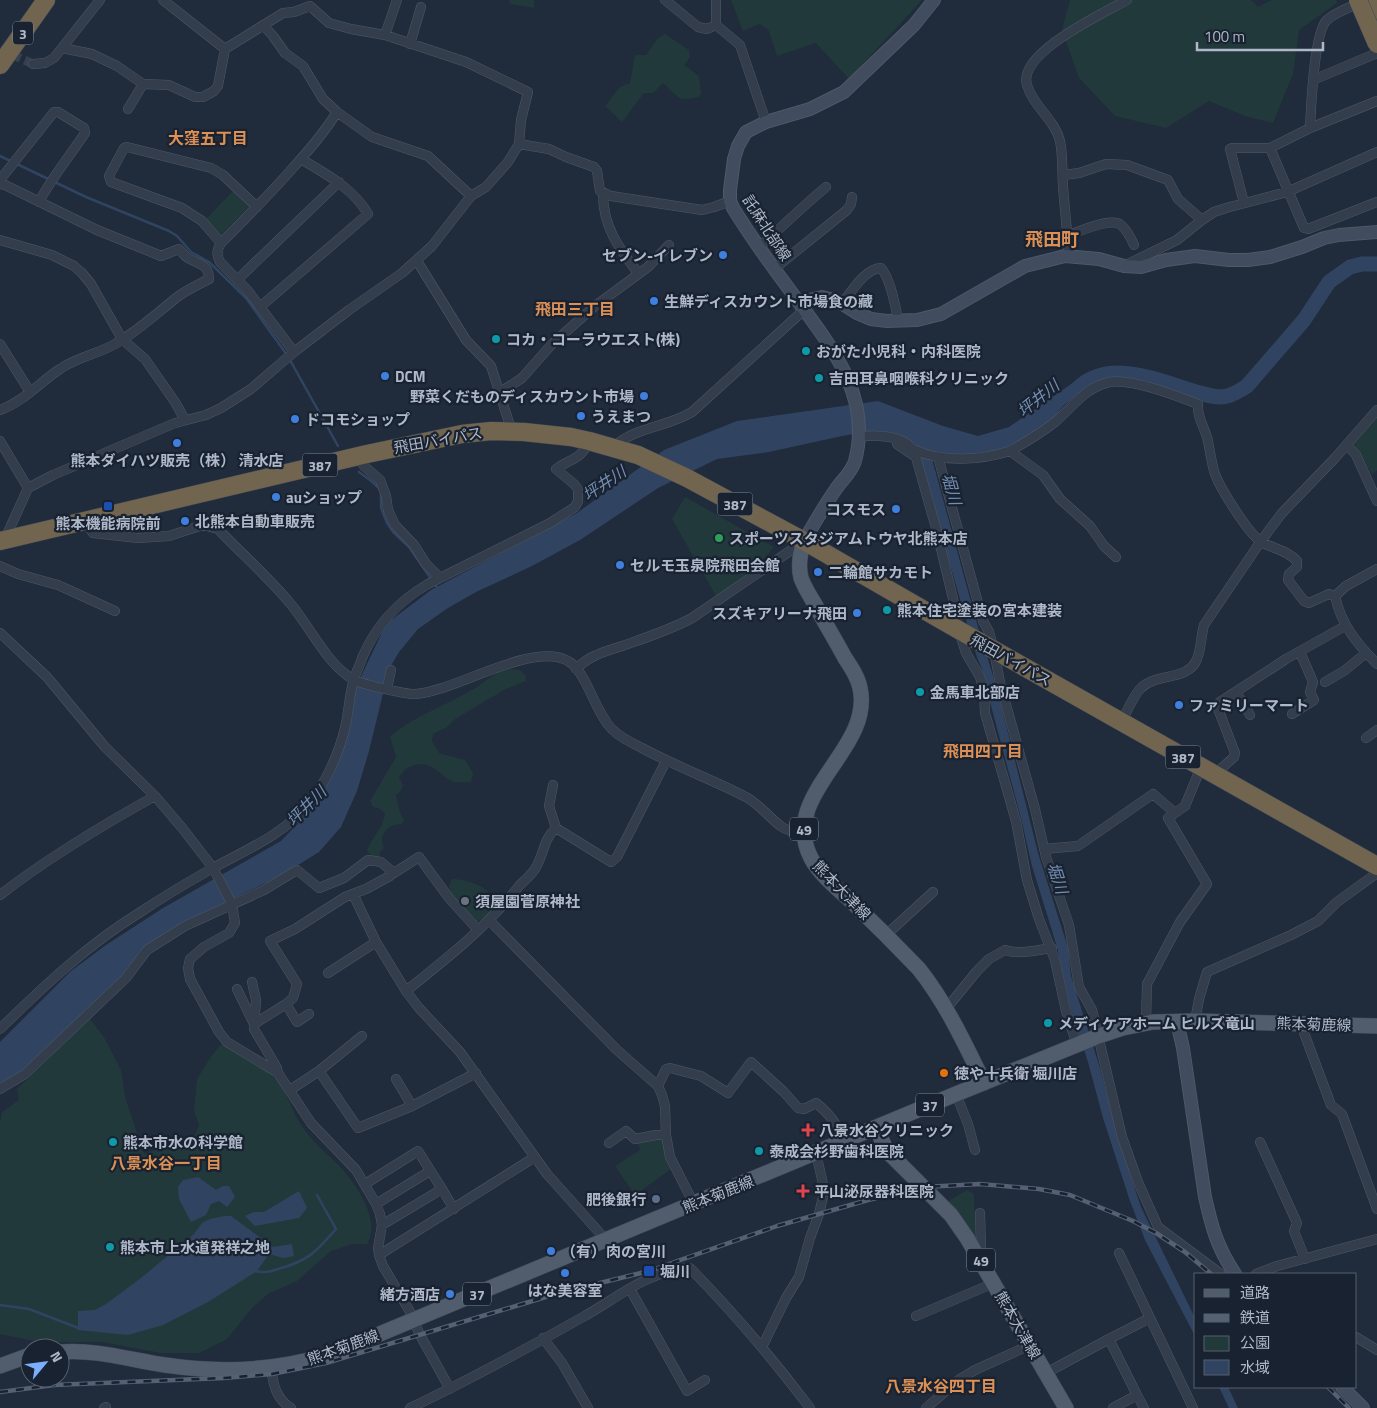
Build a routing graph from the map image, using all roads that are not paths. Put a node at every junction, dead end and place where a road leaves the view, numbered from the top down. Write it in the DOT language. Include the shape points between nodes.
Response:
graph roads {
  1 [pos="46,0"];
  2 [pos="100,0"];
  3 [pos="163,0"];
  4 [pos="397,0"];
  5 [pos="665,0"];
  6 [pos="716,0"];
  7 [pos="934,0"];
  8 [pos="1126,0"];
  9 [pos="1358,0"];
  10 [pos="1368,0"];
  11 [pos="309,3"];
  12 [pos="421,6"];
  13 [pos="1377,18"];
  14 [pos="716,25"];
  15 [pos="263,26"];
  16 [pos="386,35"];
  17 [pos="410,44"];
  18 [pos="62,48"];
  19 [pos="225,49"];
  20 [pos="1376,53"];
  21 [pos="33,64"];
  22 [pos="0,65"];
  23 [pos="1313,80"];
  24 [pos="143,84"];
  25 [pos="1377,101"];
  26 [pos="128,110"];
  27 [pos="337,112"];
  28 [pos="766,122"];
  29 [pos="1310,128"];
  30 [pos="519,144"];
  31 [pos="1270,148"];
  32 [pos="1377,152"];
  33 [pos="301,159"];
  34 [pos="1062,175"];
  35 [pos="0,182"];
  36 [pos="339,182"];
  37 [pos="826,187"];
  38 [pos="1287,192"];
  39 [pos="603,194"];
  40 [pos="471,196"];
  41 [pos="852,197"];
  42 [pos="730,201"];
  43 [pos="40,202"];
  44 [pos="1377,202"];
  45 [pos="1244,203"];
  46 [pos="257,207"];
  47 [pos="1202,220"];
  48 [pos="1377,232"];
  49 [pos="1067,236"];
  50 [pos="0,240"];
  51 [pos="221,243"];
  52 [pos="669,245"];
  53 [pos="1134,245"];
  54 [pos="759,247"];
  55 [pos="1069,255"];
  56 [pos="417,261"];
  57 [pos="214,266"];
  58 [pos="1124,266"];
  59 [pos="774,269"];
  60 [pos="638,273"];
  61 [pos="237,280"];
  62 [pos="842,303"];
  63 [pos="260,307"];
  64 [pos="803,308"];
  65 [pos="898,321"];
  66 [pos="122,339"];
  67 [pos="0,344"];
  68 [pos="294,352"];
  69 [pos="30,392"];
  70 [pos="499,392"];
  71 [pos="0,410"];
  72 [pos="1377,410"];
  73 [pos="185,420"];
  74 [pos="512,432"];
  75 [pos="858,435"];
  76 [pos="896,439"];
  77 [pos="0,441"];
  78 [pos="589,441"];
  79 [pos="1347,445"];
  80 [pos="614,447"];
  81 [pos="1010,451"];
  82 [pos="357,456"];
  83 [pos="936,457"];
  84 [pos="28,488"];
  85 [pos="1377,501"];
  86 [pos="85,522"];
  87 [pos="804,541"];
  88 [pos="1261,541"];
  89 [pos="2,544"];
  90 [pos="1116,557"];
  91 [pos="0,566"];
  92 [pos="1376,571"];
  93 [pos="440,577"];
  94 [pos="1335,596"];
  95 [pos="115,611"];
  96 [pos="1345,626"];
  97 [pos="962,632"];
  98 [pos="0,634"];
  99 [pos="991,648"];
  100 [pos="1300,652"];
  101 [pos="1366,653"];
  102 [pos="1377,664"];
  103 [pos="576,669"];
  104 [pos="391,670"];
  105 [pos="356,681"];
  106 [pos="1325,682"];
  107 [pos="385,688"];
  108 [pos="1236,692"];
  109 [pos="1292,714"];
  110 [pos="1250,716"];
  111 [pos="1122,722"];
  112 [pos="1377,730"];
  113 [pos="1366,738"];
  114 [pos="666,761"];
  115 [pos="1208,771"];
  116 [pos="553,785"];
  117 [pos="155,796"];
  118 [pos="1175,813"];
  119 [pos="556,828"];
  120 [pos="804,835"];
  121 [pos="1044,850"];
  122 [pos="1377,866"];
  123 [pos="214,871"];
  124 [pos="390,871"];
  125 [pos="1377,873"];
  126 [pos="934,892"];
  127 [pos="353,894"];
  128 [pos="0,895"];
  129 [pos="230,901"];
  130 [pos="489,920"];
  131 [pos="478,930"];
  132 [pos="886,935"];
  133 [pos="376,942"];
  134 [pos="1052,948"];
  135 [pos="328,973"];
  136 [pos="252,982"];
  137 [pos="237,989"];
  138 [pos="406,991"];
  139 [pos="286,1004"];
  140 [pos="946,1009"];
  141 [pos="309,1014"];
  142 [pos="1195,1021"];
  143 [pos="1177,1022"];
  144 [pos="254,1024"];
  145 [pos="1146,1024"];
  146 [pos="1303,1024"];
  147 [pos="1377,1026"];
  148 [pos="0,1029"];
  149 [pos="362,1036"];
  150 [pos="1097,1037"];
  151 [pos="1078,1044"];
  152 [pos="319,1072"];
  153 [pos="278,1073"];
  154 [pos="476,1073"];
  155 [pos="396,1079"];
  156 [pos="984,1084"];
  157 [pos="658,1086"];
  158 [pos="0,1089"];
  159 [pos="290,1090"];
  160 [pos="956,1094"];
  161 [pos="412,1106"];
  162 [pos="876,1128"];
  163 [pos="666,1136"];
  164 [pos="844,1141"];
  165 [pos="1260,1142"];
  166 [pos="609,1143"];
  167 [pos="975,1150"];
  168 [pos="816,1153"];
  169 [pos="535,1157"];
  170 [pos="430,1171"];
  171 [pos="365,1184"];
  172 [pos="442,1190"];
  173 [pos="376,1204"];
  174 [pos="694,1204"];
  175 [pos="454,1209"];
  176 [pos="1377,1209"];
  177 [pos="980,1213"];
  178 [pos="382,1225"];
  179 [pos="1377,1239"];
  180 [pos="606,1240"];
  181 [pos="1119,1252"];
  182 [pos="379,1255"];
  183 [pos="979,1257"];
  184 [pos="1305,1259"];
  185 [pos="1220,1273"];
  186 [pos="1234,1273"];
  187 [pos="1259,1273"];
  188 [pos="994,1283"];
  189 [pos="630,1289"];
  190 [pos="916,1316"];
  191 [pos="1150,1318"];
  192 [pos="414,1320"];
  193 [pos="543,1338"];
  194 [pos="1357,1338"];
  195 [pos="1109,1339"];
  196 [pos="1030,1345"];
  197 [pos="762,1347"];
  198 [pos="1377,1350"];
  199 [pos="70,1352"];
  200 [pos="20,1359"];
  201 [pos="0,1366"];
  202 [pos="271,1368"];
  203 [pos="1046,1373"];
  204 [pos="705,1380"];
  205 [pos="1343,1388"];
  206 [pos="450,1389"];
  207 [pos="1137,1395"];
  208 [pos="291,1408"];
  209 [pos="410,1408"];
  210 [pos="588,1408"];
  211 [pos="810,1408"];
  212 [pos="926,1408"];
  213 [pos="1066,1408"];
  214 [pos="1113,1408"];
  215 [pos="1144,1408"];
  216 [pos="1193,1408"];
  217 [pos="1363,1408"];
  1 -- 22 [label="highway, 3"];
  2 -- 18 [label="street"];
  3 -- 19 [label="street"];
  4 -- 16 [label="street"];
  5 -- 14 [label="street" via="698,27 707,29"];
  6 -- 14 [label="street"];
  7 -- 28 [label="street, 託麻北部線" via="914,26 844,92 810,109"];
  8 -- 34 [label="street" via="1071,30 1040,55 1028,72 1026,83 1032,98 1046,115 1059,140"];
  9 -- 20 [label="highway, bridge"];
  10 -- 13 [label="highway"];
  10 -- 23 [label="street" via="1326,20"];
  11 -- 15 [label="street" via="294,12 283,13"];
  11 -- 16 [label="street" via="329,23"];
  12 -- 17 [label="street"];
  14 -- 28 [label="street" via="740,45"];
  15 -- 19 [label="street"];
  15 -- 27 [label="street" via="285,53 302,66 323,99"];
  16 -- 17 [label="street"];
  17 -- 30 [label="street" via="466,62 528,92"];
  18 -- 21 [label="street" via="45,63"];
  18 -- 24 [label="street" via="92,54"];
  19 -- 24 [label="street" via="218,86 203,97 195,97 169,85"];
  20 -- 23 [label="street"];
  23 -- 29 [label="street"];
  24 -- 26 [label="street"];
  25 -- 29 [label="street"];
  27 -- 33 [label="street"];
  27 -- 40 [label="street" via="372,137 428,156"];
  28 -- 42 [label="street, 託麻北部線" via="746,132 738,146"];
  29 -- 31 [label="street"];
  30 -- 39 [label="street" via="549,149 594,167"];
  30 -- 40 [label="street" via="498,175"];
  31 -- 38 [label="street"];
  31 -- 45 [label="street" via="1230,149"];
  32 -- 38 [label="street"];
  33 -- 36 [label="street"];
  33 -- 46 [label="street"];
  34 -- 47 [label="street" via="1106,164 1127,165 1168,180 1178,198"];
  34 -- 49 [label="street"];
  35 -- 43 [label="street"];
  35 -- 43 [label="street" via="54,112 58,112 84,128 85,132"];
  36 -- 61 [label="street"];
  36 -- 63 [label="street" via="362,202 368,214"];
  37 -- 54 [label="street"];
  38 -- 44 [label="street" via="1304,228 1308,229"];
  38 -- 45 [label="street"];
  39 -- 42 [label="street" via="702,210"];
  39 -- 60 [label="street" via="613,238"];
  40 -- 56 [label="street"];
  41 -- 59 [label="street" via="848,210"];
  42 -- 54 [label="street, 託麻北部線"];
  43 -- 57 [label="street" via="161,256 179,249 188,258"];
  45 -- 47 [label="street"];
  46 -- 51 [label="street"];
  46 -- 51 [label="street" via="211,168 124,148 109,176 111,182 182,208 202,221"];
  47 -- 58 [label="street" via="1177,240"];
  48 -- 58 [label="street" via="1324,238 1302,248 1248,260 1194,256 1141,267"];
  49 -- 53 [label="street" via="1106,222 1115,222 1122,225"];
  49 -- 55 [label="street"];
  50 -- 66 [label="street" via="74,266 91,284"];
  51 -- 57 [label="street"];
  52 -- 60 [label="street"];
  54 -- 59 [label="street, 託麻北部線"];
  55 -- 58 [label="street" via="1099,258"];
  55 -- 65 [label="street" via="1025,266 941,314"];
  56 -- 68 [label="street"];
  56 -- 70 [label="street" via="466,340 492,366"];
  57 -- 61 [label="street"];
  57 -- 66 [label="street" via="209,279 178,296"];
  59 -- 64 [label="street, 託麻北部線"];
  60 -- 70 [label="street" via="552,344 522,378"];
  61 -- 63 [label="street"];
  62 -- 64 [label="street" via="822,297 813,299"];
  62 -- 65 [label="street" via="871,319"];
  62 -- 65 [label="street" via="864,277 881,268 885,272"];
  63 -- 68 [label="street"];
  64 -- 75 [label="street, 託麻北部線" via="835,352 849,380 856,402"];
  64 -- 80 [label="street" via="692,412 629,436"];
  66 -- 69 [label="street" via="60,369"];
  66 -- 73 [label="street" via="145,359"];
  67 -- 69 [label="street"];
  68 -- 73 [label="street" via="234,400 206,415"];
  69 -- 71 [label="street"];
  70 -- 74 [label="street"];
  72 -- 79 [label="street"];
  73 -- 84 [label="street"];
  74 -- 78 [label="highway, 飛田バイパス / 387"];
  74 -- 82 [label="highway, 飛田バイパス / 387" via="462,434"];
  75 -- 76 [label="street" via="874,434"];
  75 -- 87 [label="street, 託麻北部線" via="854,462"];
  76 -- 83 [label="street" via="914,450"];
  76 -- 97 [label="street" via="916,457 920,468"];
  77 -- 84 [label="street"];
  78 -- 80 [label="highway, 飛田バイパス / 387"];
  78 -- 93 [label="street" via="581,455 556,469 578,489 575,507 550,523"];
  79 -- 85 [label="street" via="1356,455"];
  79 -- 88 [label="street" via="1282,513"];
  80 -- 87 [label="highway, 飛田バイパス / 387" via="684,476"];
  81 -- 83 [label="street" via="996,456"];
  81 -- 88 [label="street" via="1033,439 1090,390 1111,382 1138,385 1198,404 1215,475 1241,518"];
  81 -- 90 [label="street" via="1043,475 1060,499 1090,526"];
  82 -- 86 [label="highway, 飛田バイパス / 387"];
  82 -- 93 [label="street" via="385,489 388,510 395,525"];
  83 -- 99 [label="street" via="983,621 989,632"];
  84 -- 89 [label="street"];
  86 -- 89 [label="highway, 飛田バイパス / 387"];
  86 -- 105 [label="street" via="93,534 138,538 169,536 203,525 218,529 290,602 336,666"];
  87 -- 97 [label="highway, 飛田バイパス / 387"];
  87 -- 103 [label="street" via="678,626 600,653"];
  87 -- 120 [label="main road, 熊本大津線 / 49" via="800,553 801,577 854,672 862,700 860,716 851,734 809,805"];
  88 -- 94 [label="street" via="1297,561 1288,580 1304,601 1309,604 1330,594"];
  88 -- 111 [label="street" via="1204,625 1197,660 1191,668 1155,680 1140,689"];
  91 -- 95 [label="street" via="58,585"];
  92 -- 94 [label="street" via="1346,586"];
  93 -- 105 [label="street" via="414,592 384,620 371,639"];
  94 -- 96 [label="street"];
  96 -- 100 [label="street"];
  96 -- 101 [label="street"];
  97 -- 99 [label="highway, 飛田バイパス / 387"];
  97 -- 134 [label="street" via="966,653 984,691 985,713 1016,821 1027,880"];
  98 -- 117 [label="street" via="47,677 105,747"];
  99 -- 111 [label="highway, 飛田バイパス / 387"];
  99 -- 121 [label="street"];
  100 -- 108 [label="street"];
  100 -- 109 [label="street" via="1314,682 1310,692 1314,700"];
  101 -- 102 [label="street"];
  101 -- 106 [label="street"];
  103 -- 107 [label="street" via="570,661 544,656 514,661 442,688 415,694"];
  103 -- 114 [label="street" via="611,729"];
  104 -- 107 [label="street"];
  105 -- 107 [label="street"];
  105 -- 123 [label="street" via="332,764 310,802 273,836"];
  108 -- 110 [label="street"];
  108 -- 115 [label="street" via="1217,706 1234,757"];
  111 -- 115 [label="highway, 飛田バイパス / 387"];
  112 -- 113 [label="street"];
  114 -- 119 [label="street" via="615,860 610,862"];
  114 -- 120 [label="street" via="746,797 783,827"];
  115 -- 118 [label="street" via="1186,806"];
  115 -- 122 [label="highway, 飛田バイパス / 387"];
  116 -- 119 [label="street" via="549,806"];
  117 -- 123 [label="street"];
  117 -- 128 [label="street" via="97,828"];
  118 -- 121 [label="street" via="1153,794 1078,846"];
  118 -- 145 [label="street" via="1168,818 1207,884 1180,922 1147,984"];
  119 -- 130 [label="street" via="550,833 534,870"];
  120 -- 132 [label="main road, 熊本大津線 / 49" via="818,867"];
  121 -- 150 [label="street" via="1069,925 1079,987 1092,1010"];
  123 -- 129 [label="street"];
  123 -- 148 [label="street" via="137,914 84,951"];
  124 -- 127 [label="street" via="390,876"];
  124 -- 129 [label="street" via="381,862 368,860 344,878 320,888 297,870 264,890"];
  124 -- 131 [label="street" via="398,872 419,857"];
  125 -- 142 [label="street" via="1337,902 1318,921 1207,972"];
  126 -- 132 [label="street"];
  127 -- 133 [label="street"];
  127 -- 139 [label="street" via="270,941 297,984"];
  129 -- 153 [label="street" via="235,923 229,934 190,959 190,979 227,1042"];
  129 -- 158 [label="street" via="147,950 126,978 25,1074"];
  130 -- 131 [label="street"];
  130 -- 157 [label="street" via="617,1050"];
  131 -- 138 [label="street" via="462,947"];
  132 -- 140 [label="main road, 熊本大津線 / 49" via="919,969"];
  133 -- 135 [label="street"];
  133 -- 138 [label="street"];
  134 -- 140 [label="street" via="1022,952 1005,950 977,971"];
  134 -- 151 [label="street" via="1066,1010"];
  136 -- 144 [label="street" via="256,1005"];
  137 -- 144 [label="street"];
  138 -- 154 [label="street"];
  139 -- 141 [label="street" via="298,1022"];
  139 -- 144 [label="street"];
  140 -- 156 [label="main road, 熊本大津線 / 49"];
  142 -- 143 [label="main road, 熊本菊鹿線 / 37"];
  142 -- 146 [label="main road, 熊本菊鹿線 / 37"];
  143 -- 145 [label="main road, 熊本菊鹿線 / 37"];
  143 -- 186 [label="street" via="1211,1221 1223,1256"];
  144 -- 153 [label="street"];
  145 -- 150 [label="main road, 熊本菊鹿線 / 37"];
  146 -- 147 [label="main road, 熊本菊鹿線 / 37"];
  146 -- 176 [label="street" via="1331,1105 1342,1114"];
  149 -- 152 [label="street"];
  150 -- 151 [label="main road, 熊本菊鹿線 / 37"];
  150 -- 185 [label="street" via="1122,1137 1154,1221 1163,1232"];
  151 -- 156 [label="main road, 熊本菊鹿線 / 37"];
  152 -- 159 [label="street"];
  152 -- 161 [label="street" via="358,1128"];
  153 -- 159 [label="street"];
  154 -- 161 [label="street"];
  154 -- 169 [label="street"];
  155 -- 161 [label="street"];
  156 -- 160 [label="main road, 熊本菊鹿線 / 37"];
  157 -- 163 [label="street" via="665,1106"];
  157 -- 164 [label="street" via="666,1069 670,1068 701,1076 728,1093 751,1062 798,1108 804,1109 816,1103 828,1112"];
  159 -- 171 [label="street" via="311,1123 356,1170"];
  160 -- 162 [label="main road, 熊本菊鹿線 / 37"];
  160 -- 167 [label="street"];
  162 -- 164 [label="main road, 熊本菊鹿線 / 37"];
  162 -- 183 [label="main road, 熊本大津線 / 49" via="887,1152 951,1216"];
  163 -- 166 [label="street" via="635,1140 626,1131"];
  163 -- 174 [label="street" via="672,1163"];
  164 -- 168 [label="main road, 熊本菊鹿線 / 37"];
  165 -- 184 [label="street" via="1297,1223 1294,1231"];
  168 -- 174 [label="main road, 熊本菊鹿線 / 37"];
  168 -- 197 [label="street" via="824,1184 819,1214 799,1277"];
  169 -- 175 [label="street"];
  169 -- 180 [label="street"];
  170 -- 171 [label="street" via="418,1151"];
  170 -- 172 [label="street"];
  170 -- 173 [label="street"];
  171 -- 173 [label="street"];
  172 -- 175 [label="street"];
  172 -- 178 [label="street"];
  173 -- 178 [label="street"];
  174 -- 180 [label="main road, 熊本菊鹿線 / 37"];
  175 -- 182 [label="street"];
  177 -- 183 [label="street"];
  178 -- 182 [label="street"];
  179 -- 184 [label="street"];
  180 -- 192 [label="main road, 熊本菊鹿線 / 37"];
  181 -- 191 [label="street"];
  182 -- 192 [label="street"];
  183 -- 188 [label="main road, 熊本大津線 / 49"];
  184 -- 187 [label="street"];
  188 -- 190 [label="street"];
  188 -- 196 [label="main road, 熊本大津線 / 49"];
  189 -- 193 [label="street"];
  189 -- 197 [label="street" via="655,1275 690,1268"];
  189 -- 204 [label="street" via="687,1390"];
  191 -- 195 [label="street"];
  191 -- 216 [label="street"];
  192 -- 202 [label="main road, 熊本菊鹿線 / 37" via="326,1355"];
  192 -- 206 [label="street"];
  193 -- 206 [label="street"];
  193 -- 210 [label="street"];
  194 -- 198 [label="street"];
  195 -- 203 [label="street"];
  195 -- 207 [label="street"];
  196 -- 203 [label="main road, 熊本大津線 / 49"];
  196 -- 212 [label="street" via="974,1370"];
  197 -- 211 [label="street"];
  199 -- 202 [label="main road, 熊本菊鹿線 / 37" via="92,1351 165,1366 198,1369"];
  200 -- 201 [label="main road"];
  202 -- 208 [label="street" via="275,1390"];
  203 -- 213 [label="main road, 熊本大津線 / 49"];
  205 -- 217 [label="street"];
  206 -- 209 [label="street"];
  207 -- 214 [label="street"];
  207 -- 215 [label="street"];
}
